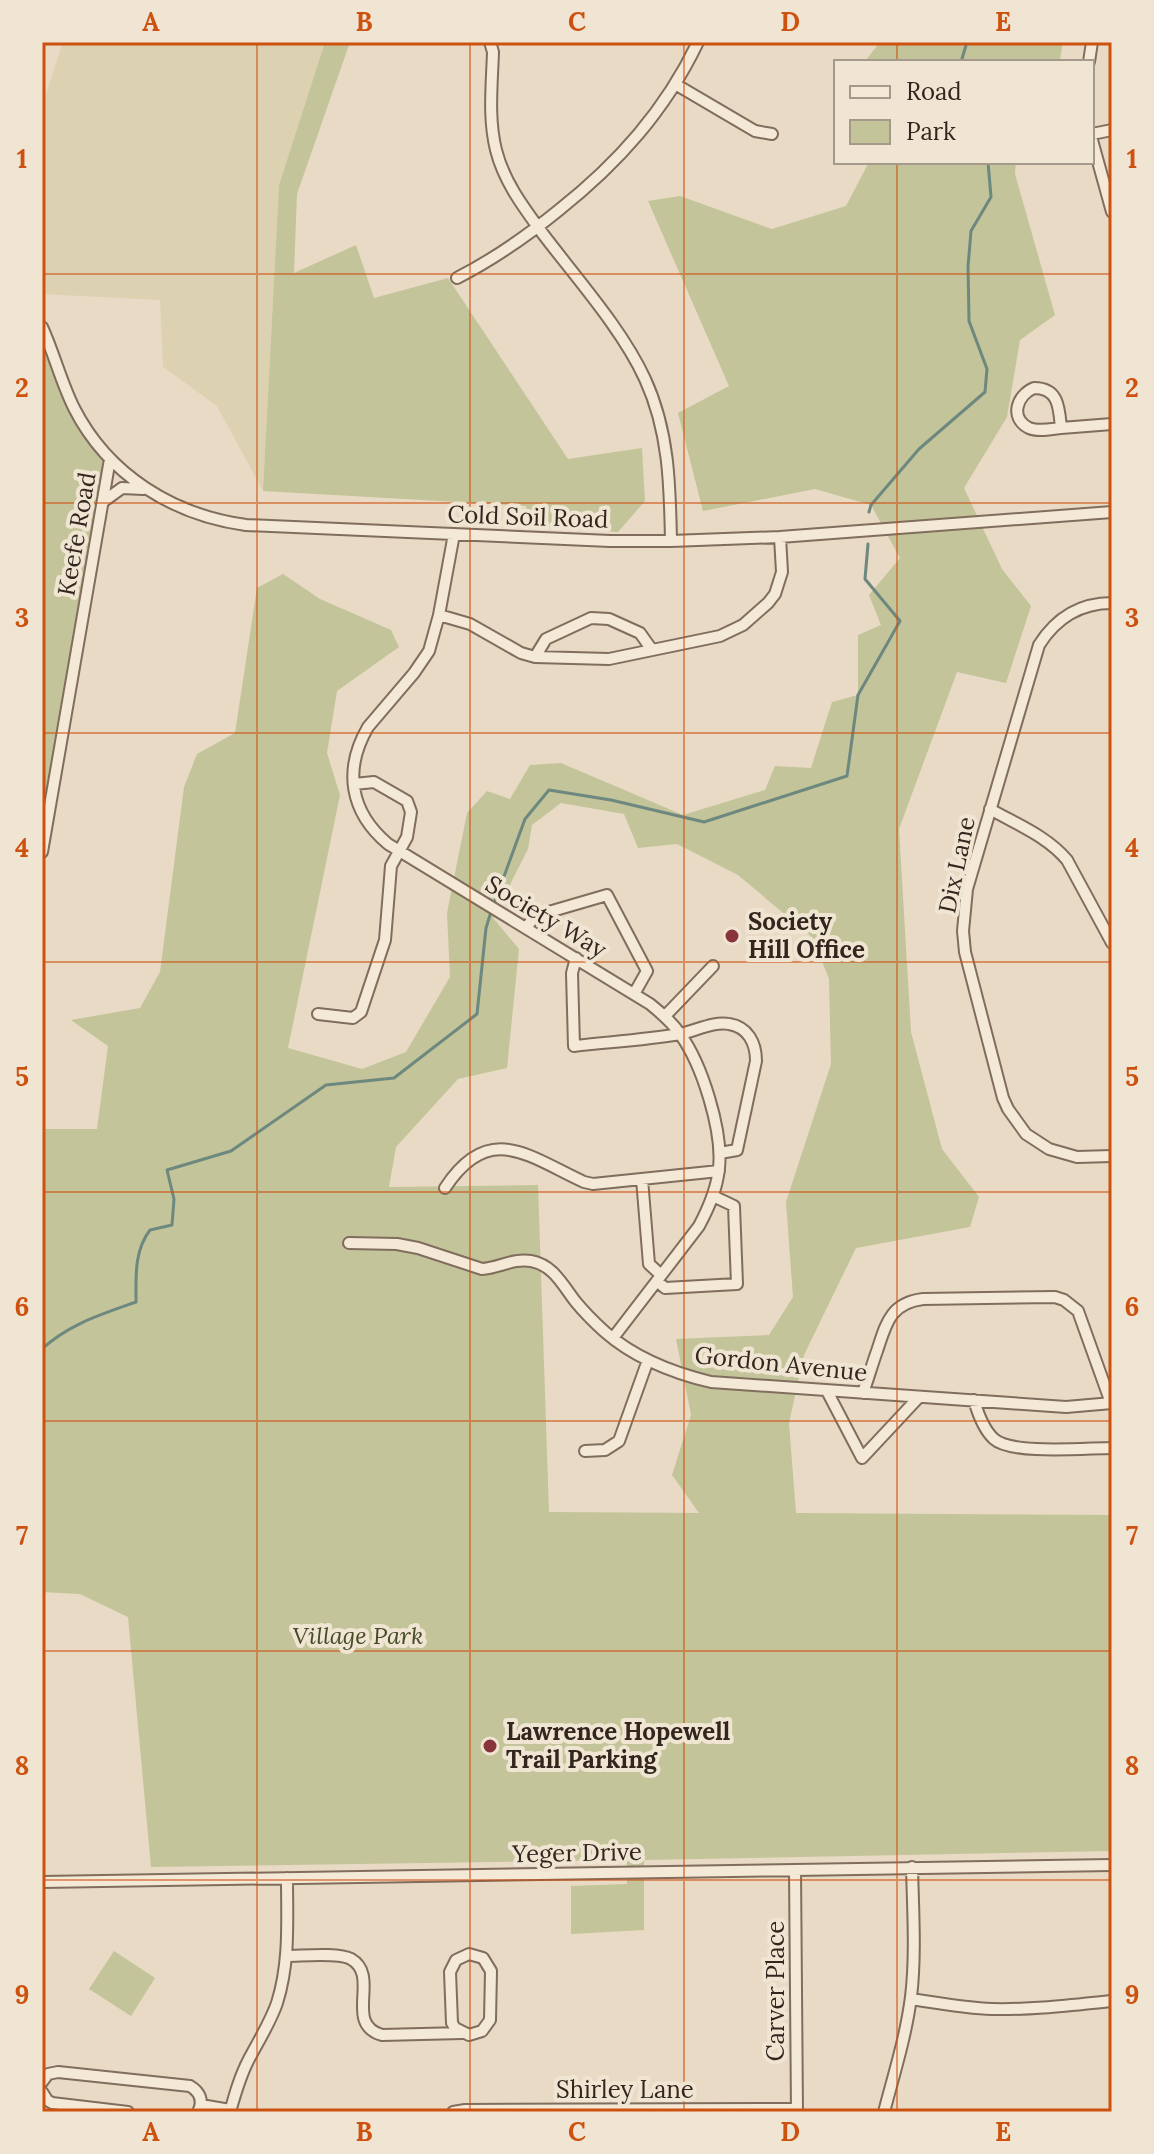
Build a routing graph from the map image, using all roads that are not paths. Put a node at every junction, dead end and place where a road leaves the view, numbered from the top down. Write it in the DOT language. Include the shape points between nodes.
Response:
graph roads {
  1 [pos="490,42"];
  2 [pos="698,42"];
  3 [pos="675,84"];
  4 [pos="772,134"];
  5 [pos="1094,147"];
  6 [pos="1112,212"];
  7 [pos="538,227"];
  8 [pos="457,278"];
  9 [pos="42,327"];
  10 [pos="1112,424"];
  11 [pos="1061,428"];
  12 [pos="110,459"];
  13 [pos="148,490"];
  14 [pos="103,503"];
  15 [pos="1112,512"];
  16 [pos="454,534"];
  17 [pos="780,537"];
  18 [pos="671,541"];
  19 [pos="1112,603"];
  20 [pos="439,615"];
  21 [pos="652,650"];
  22 [pos="535,657"];
  23 [pos="354,784"];
  24 [pos="990,809"];
  25 [pos="399,851"];
  26 [pos="42,852"];
  27 [pos="526,928"];
  28 [pos="1112,943"];
  29 [pos="576,958"];
  30 [pos="713,966"];
  31 [pos="634,994"];
  32 [pos="318,1014"];
  33 [pos="665,1016"];
  34 [pos="680,1034"];
  35 [pos="720,1153"];
  36 [pos="1112,1156"];
  37 [pos="719,1171"];
  38 [pos="642,1179"];
  39 [pos="445,1188"];
  40 [pos="713,1196"];
  41 [pos="349,1243"];
  42 [pos="659,1278"];
  43 [pos="613,1338"];
  44 [pos="648,1360"];
  45 [pos="827,1391"];
  46 [pos="863,1393"];
  47 [pos="919,1397"];
  48 [pos="974,1400"];
  49 [pos="1112,1403"];
  50 [pos="1112,1448"];
  51 [pos="585,1451"];
  52 [pos="1112,1865"];
  53 [pos="912,1867"];
  54 [pos="795,1870"];
  55 [pos="287,1878"];
  56 [pos="42,1882"];
  57 [pos="287,1956"];
  58 [pos="911,1999"];
  59 [pos="1112,2001"];
  60 [pos="462,2033"];
  61 [pos="42,2082"];
  62 [pos="42,2092"];
  63 [pos="199,2108"];
  64 [pos="230,2111"];
  65 [pos="797,2111"];
  66 [pos="128,2112"];
  67 [pos="453,2112"];
  68 [pos="884,2112"];
  1 -- 7 [label="street" via="496,149 508,183"];
  2 -- 3 [label="street"];
  3 -- 4 [label="street" via="755,131"];
  3 -- 7 [label="street" via="617,160"];
  5 -- 6 [label="street"];
  7 -- 8 [label="street"];
  7 -- 18 [label="street" via="621,337 645,379 666,447"];
  9 -- 12 [label="street, Cold Soil Road" via="73,406"];
  10 -- 11 [label="street"];
  11 -- 11 [label="street" via="1026,427 1018,416 1021,396 1034,388 1049,391 1058,402"];
  12 -- 13 [label="street, Cold Soil Road"];
  12 -- 14 [label="street, Keefe Road"];
  13 -- 14 [label="street" via="122,488"];
  13 -- 16 [label="street, Cold Soil Road" via="189,512 237,524"];
  14 -- 26 [label="street, Keefe Road"];
  15 -- 17 [label="street, Cold Soil Road"];
  16 -- 18 [label="street, Cold Soil Road"];
  16 -- 20 [label="street, Society Way"];
  17 -- 18 [label="street, Cold Soil Road"];
  17 -- 21 [label="street" via="779,584 749,620 720,636"];
  19 -- 24 [label="street, Dix Lane" via="1064,616 1039,645"];
  20 -- 22 [label="street" via="470,624"];
  20 -- 23 [label="street, Society Way" via="420,665 362,738"];
  21 -- 22 [label="street" via="609,659"];
  21 -- 22 [label="street" via="640,633 609,619 591,618 546,639"];
  23 -- 25 [label="street, Society Way" via="368,824"];
  23 -- 25 [label="street" via="374,782 411,806 407,837"];
  24 -- 28 [label="street" via="1058,850"];
  24 -- 36 [label="street, Dix Lane" via="967,889 963,931 1003,1098 1026,1134 1049,1149 1077,1157"];
  25 -- 27 [label="street, Society Way"];
  25 -- 32 [label="street" via="391,866 385,940 361,1012 348,1019"];
  27 -- 29 [label="street, Society Way"];
  27 -- 31 [label="street" via="535,916 607,895 647,971"];
  29 -- 31 [label="street, Society Way"];
  29 -- 34 [label="street" via="574,1046"];
  30 -- 33 [label="street"];
  31 -- 33 [label="street, Society Way"];
  33 -- 34 [label="street, Society Way"];
  34 -- 35 [label="street, Society Way" via="706,1091"];
  34 -- 35 [label="street" via="731,1024 746,1032 755,1047 737,1150"];
  35 -- 37 [label="street, Society Way"];
  37 -- 38 [label="street"];
  37 -- 40 [label="street, Society Way"];
  38 -- 39 [label="street" via="593,1184 518,1151 496,1148 464,1164"];
  38 -- 42 [label="street" via="649,1264"];
  40 -- 42 [label="street, Society Way" via="699,1226"];
  40 -- 42 [label="street" via="734,1206 737,1284 665,1288"];
  41 -- 43 [label="street, Gordon Avenue" via="418,1248 482,1269 521,1260 542,1264"];
  42 -- 43 [label="street, Society Way"];
  43 -- 44 [label="street, Gordon Avenue"];
  44 -- 45 [label="street, Gordon Avenue" via="711,1382"];
  44 -- 51 [label="street" via="619,1441 605,1450"];
  45 -- 46 [label="street, Gordon Avenue"];
  45 -- 47 [label="street" via="862,1458"];
  46 -- 47 [label="street, Gordon Avenue"];
  46 -- 49 [label="street" via="886,1324 906,1303 1055,1297 1078,1311"];
  47 -- 48 [label="street, Gordon Avenue"];
  48 -- 49 [label="street, Gordon Avenue" via="1066,1407"];
  48 -- 50 [label="street" via="993,1438 1009,1447"];
  52 -- 53 [label="street, Yeger Drive"];
  53 -- 54 [label="street, Yeger Drive"];
  53 -- 58 [label="street"];
  54 -- 55 [label="street, Yeger Drive"];
  54 -- 65 [label="street, Carver Place"];
  55 -- 56 [label="street, Yeger Drive"];
  55 -- 57 [label="street"];
  57 -- 60 [label="street" via="343,1956 357,1964 363,1978 363,2017 376,2033"];
  57 -- 64 [label="street" via="277,2003"];
  58 -- 59 [label="street" via="991,2009"];
  58 -- 68 [label="street"];
  60 -- 60 [label="street" via="482,2031 490,2020 491,1971 476,1955 456,1960 450,1972 450,2016"];
  61 -- 63 [label="street" via="58,2072 190,2086 199,2094"];
  62 -- 66 [label="street" via="52,2103"];
  63 -- 64 [label="street"];
  65 -- 67 [label="street, Shirley Lane"];
}
